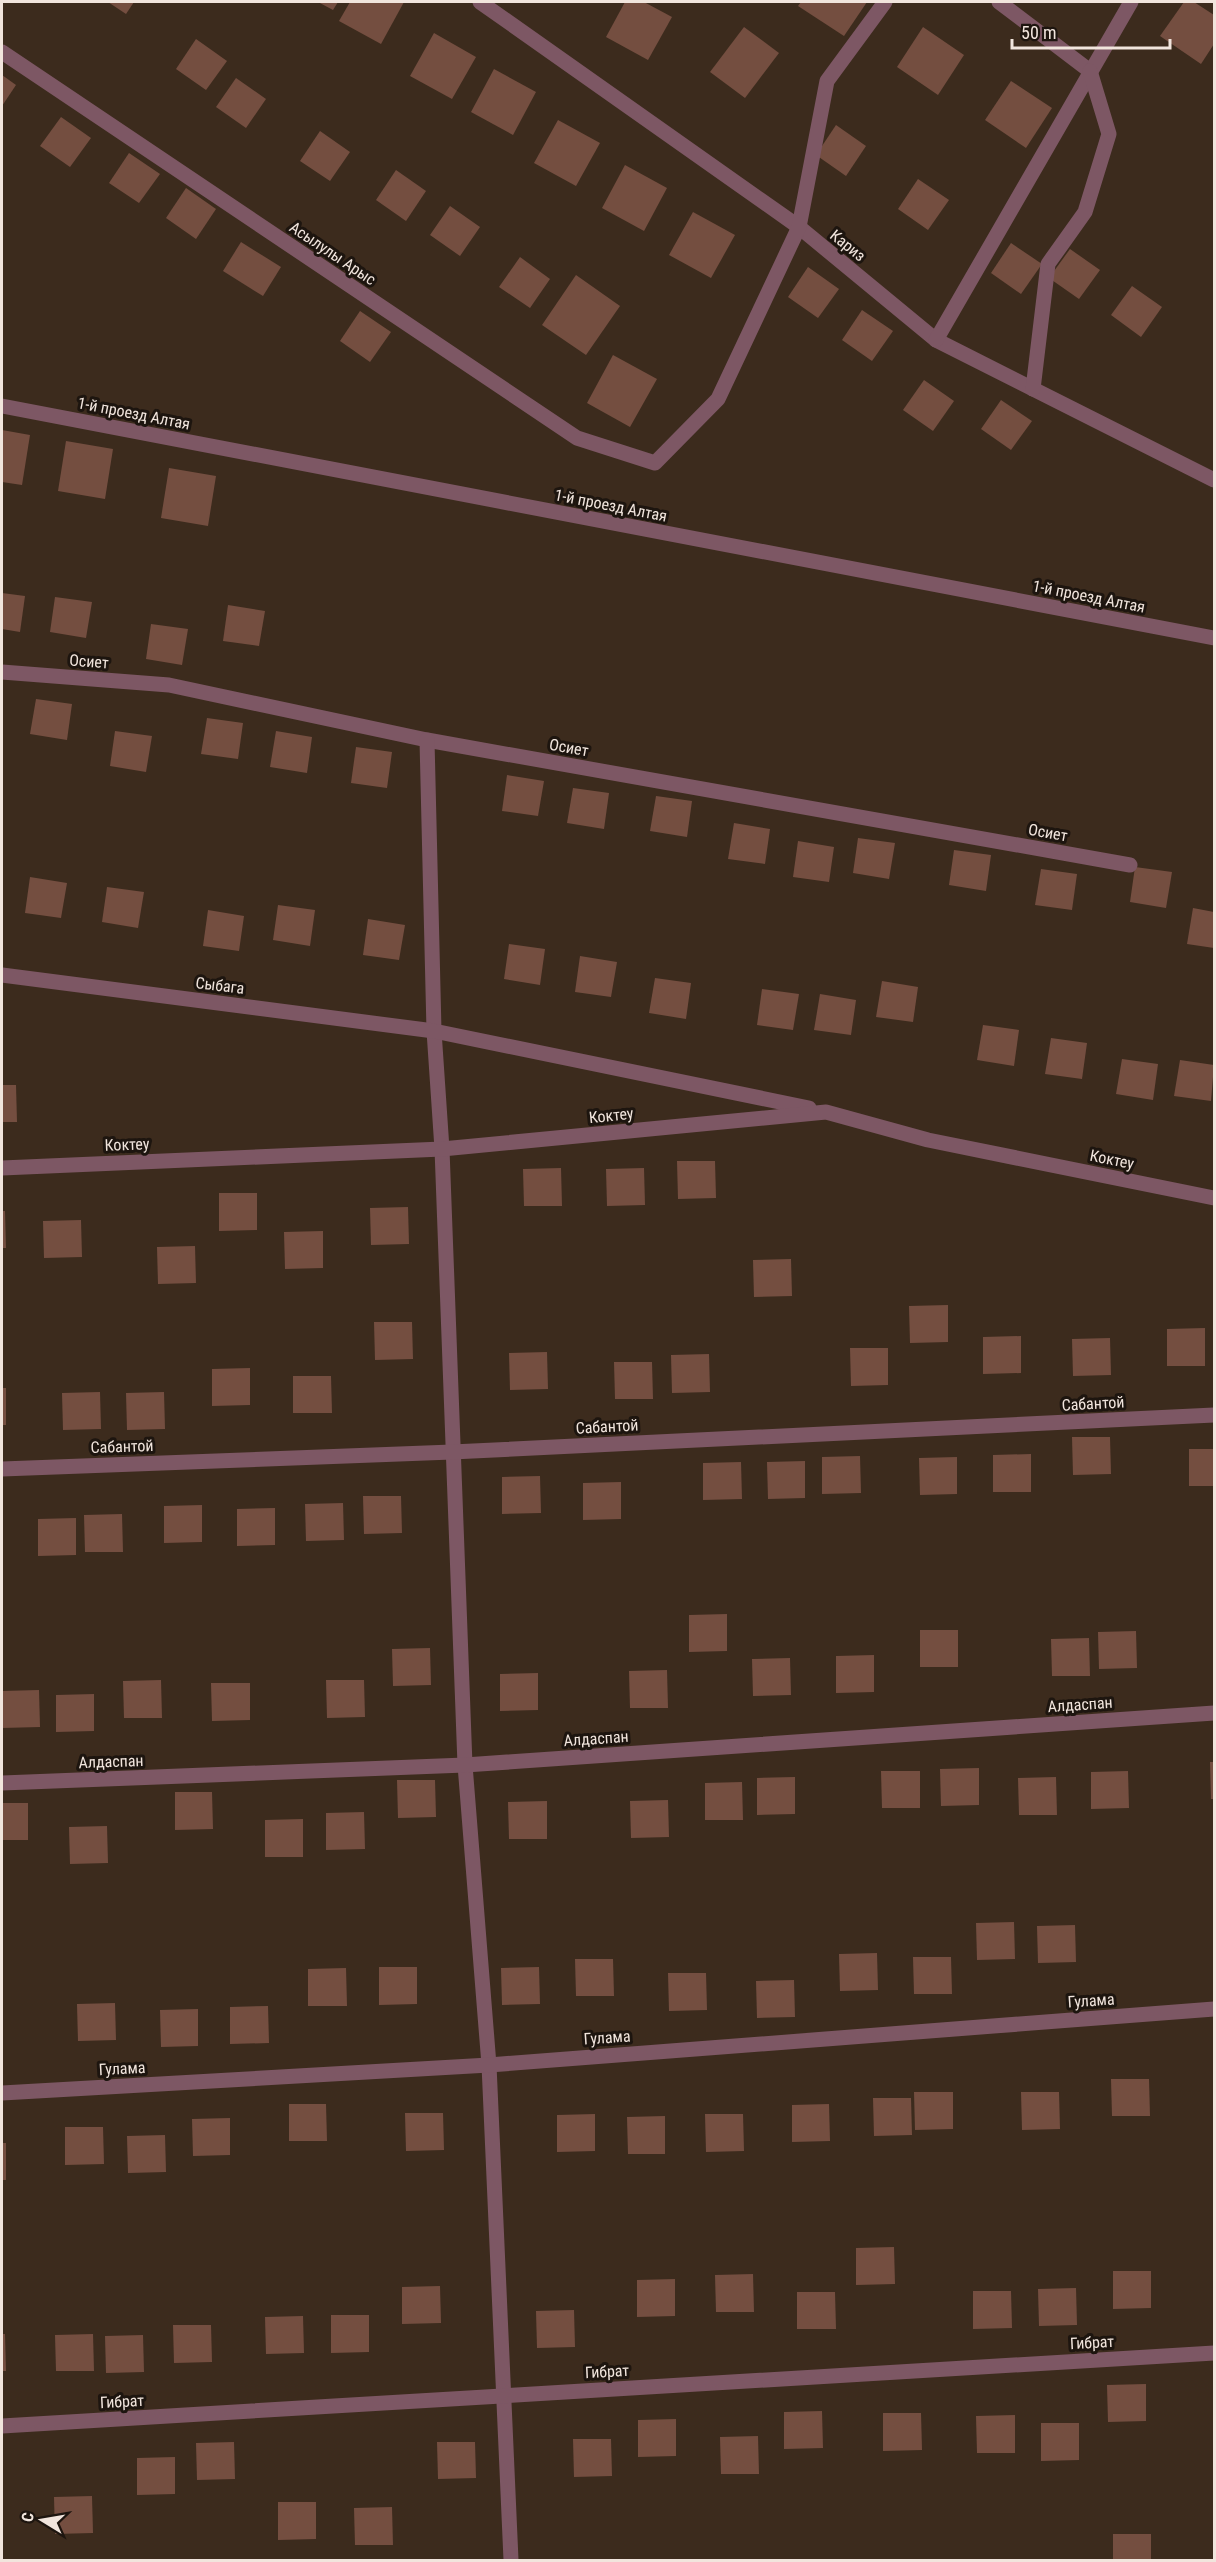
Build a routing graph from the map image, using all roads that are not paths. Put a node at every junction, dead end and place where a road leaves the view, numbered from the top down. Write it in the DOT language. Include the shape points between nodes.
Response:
graph roads {
  1 [pos="480,2"];
  2 [pos="885,2"];
  3 [pos="999,2"];
  4 [pos="1131,2"];
  5 [pos="2,52"];
  6 [pos="1090,71"];
  7 [pos="799,227"];
  8 [pos="936,340"];
  9 [pos="1033,389"];
  10 [pos="2,406"];
  11 [pos="1215,480"];
  12 [pos="1215,639"];
  13 [pos="2,672"];
  14 [pos="427,740"];
  15 [pos="1130,865"];
  16 [pos="2,975"];
  17 [pos="434,1030"];
  18 [pos="826,1112"];
  19 [pos="442,1149"];
  20 [pos="2,1168"];
  21 [pos="1215,1198"];
  22 [pos="1215,1415"];
  23 [pos="452,1452"];
  24 [pos="2,1469"];
  25 [pos="1215,1713"];
  26 [pos="465,1765"];
  27 [pos="2,1783"];
  28 [pos="1215,2009"];
  29 [pos="489,2065"];
  30 [pos="2,2093"];
  31 [pos="1215,2353"];
  32 [pos="503,2396"];
  33 [pos="2,2426"];
  34 [pos="511,2560"];
  1 -- 7 [label="street, Кариз"];
  2 -- 7 [label="street" via="827,81"];
  3 -- 6 [label="street"];
  4 -- 6 [label="street"];
  5 -- 7 [label="street, Асылулы Арыс" via="577,438 655,464 718,399"];
  6 -- 8 [label="street"];
  6 -- 9 [label="street" via="1109,134 1085,212 1048,264"];
  7 -- 8 [label="street, Кариз"];
  8 -- 9 [label="street, Кариз"];
  9 -- 11 [label="street, Кариз"];
  10 -- 12 [label="street, 1-й проезд Алтая"];
  13 -- 14 [label="street, Осиет" via="169,685"];
  14 -- 15 [label="street, Осиет"];
  14 -- 17 [label="street"];
  16 -- 17 [label="street, Сыбага"];
  17 -- 18 [label="street, Сыбага"];
  17 -- 19 [label="street"];
  18 -- 19 [label="street, Коктеу"];
  18 -- 21 [label="street, Коктеу" via="928,1140"];
  19 -- 20 [label="street, Коктеу"];
  19 -- 23 [label="street"];
  22 -- 23 [label="street, Сабантой"];
  23 -- 24 [label="street, Сабантой"];
  23 -- 26 [label="street"];
  25 -- 26 [label="street, Алдаспан"];
  26 -- 27 [label="street, Алдаспан"];
  26 -- 29 [label="street"];
  28 -- 29 [label="street, Гулама"];
  29 -- 30 [label="street, Гулама"];
  29 -- 32 [label="street"];
  31 -- 32 [label="street, Гибрат"];
  32 -- 33 [label="street, Гибрат"];
  32 -- 34 [label="street"];
}
